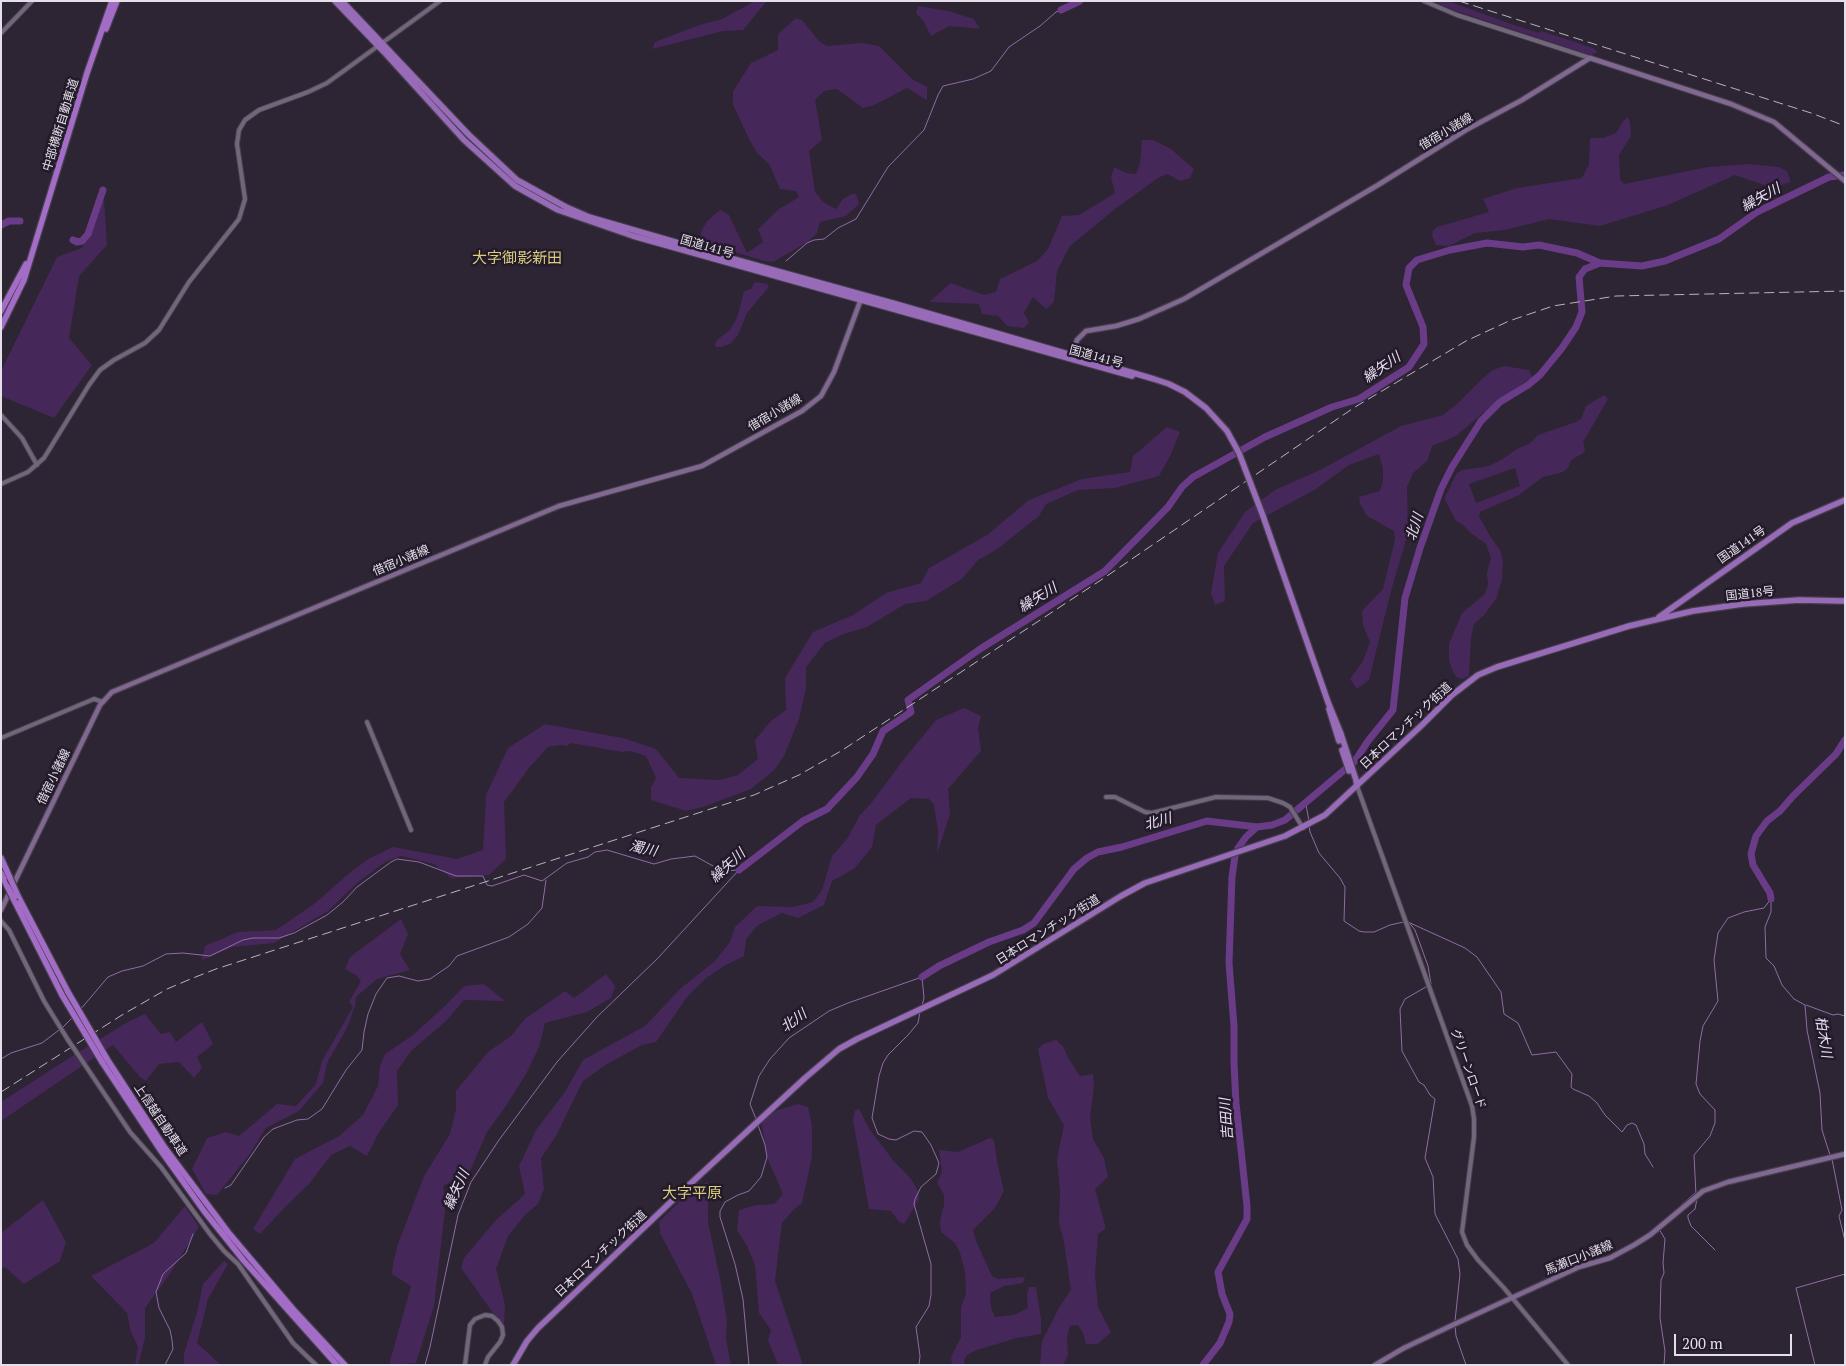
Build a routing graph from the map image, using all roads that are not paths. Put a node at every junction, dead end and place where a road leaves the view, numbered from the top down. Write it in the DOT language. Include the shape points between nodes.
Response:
graph roads {
  1 [pos="32,1"];
  2 [pos="108,1"];
  3 [pos="112,1"];
  4 [pos="117,1"];
  5 [pos="335,1"];
  6 [pos="342,1"];
  7 [pos="440,1"];
  8 [pos="1424,1"];
  9 [pos="27,3"];
  10 [pos="1,33"];
  11 [pos="380,44"];
  12 [pos="96,47"];
  13 [pos="1590,58"];
  14 [pos="87,73"];
  15 [pos="1844,180"];
  16 [pos="30,255"];
  17 [pos="862,298"];
  18 [pos="1,311"];
  19 [pos="1,327"];
  20 [pos="1071,358"];
  21 [pos="1,415"];
  22 [pos="37,465"];
  23 [pos="1,484"];
  24 [pos="1845,500"];
  25 [pos="1686,598"];
  26 [pos="1845,601"];
  27 [pos="1693,611"];
  28 [pos="1658,618"];
  29 [pos="103,702"];
  30 [pos="367,722"];
  31 [pos="1,738"];
  32 [pos="1357,786"];
  33 [pos="1106,797"];
  34 [pos="1303,828"];
  35 [pos="411,830"];
  36 [pos="1,858"];
  37 [pos="1,873"];
  38 [pos="1,910"];
  39 [pos="1,921"];
  40 [pos="65,993"];
  41 [pos="105,1061"];
  42 [pos="1845,1154"];
  43 [pos="1512,1298"];
  44 [pos="316,1365"];
  45 [pos="337,1365"];
  46 [pos="345,1365"];
  47 [pos="465,1365"];
  48 [pos="485,1365"];
  49 [pos="513,1365"];
  50 [pos="1375,1365"];
  51 [pos="1568,1365"];
  1 -- 9 [label="street"];
  2 -- 12 [label="highway"];
  3 -- 12 [label="highway, 中部横断自動車道"];
  4 -- 14 [label="highway"];
  5 -- 11 [label="highway, 国道141号"];
  6 -- 11 [label="highway, 国道141号"];
  7 -- 11 [label="street"];
  8 -- 13 [label="street" via="1457,15"];
  9 -- 10 [label="street"];
  11 -- 17 [label="highway, 国道141号" via="464,140 515,186 540,201 577,218 633,236"];
  11 -- 22 [label="street" via="320,87 259,110 245,120 239,130 237,144 245,199 239,219 193,277 159,330 146,343 114,360 95,375"];
  12 -- 14 [label="highway, 中部横断自動車道"];
  13 -- 15 [label="main road" via="1768,119"];
  13 -- 20 [label="main road, 借宿小諸線" via="1184,299 1139,319 1086,331 1077,340"];
  14 -- 16 [label="highway, 中部横断自動車道"];
  16 -- 18 [label="highway, 中部横断自動車道"];
  16 -- 19 [label="highway, 中部横断自動車道" via="20,288"];
  17 -- 20 [label="highway, 国道141号"];
  17 -- 29 [label="main road, 借宿小諸線" via="834,372 821,396 802,411 702,466 559,506 118,688"];
  20 -- 32 [label="highway, 国道141号, bridge" via="1170,384 1206,408 1227,431 1263,516"];
  21 -- 22 [label="street" via="22,438"];
  22 -- 23 [label="street"];
  24 -- 25 [label="highway, 国道141号" via="1792,523"];
  25 -- 27 [label="highway" via="1686,608"];
  25 -- 28 [label="highway, 国道141号"];
  26 -- 27 [label="highway, 国道18号" via="1799,600"];
  27 -- 28 [label="highway, 国道18号"];
  28 -- 32 [label="highway, 日本ロマンチック街道" via="1478,675 1452,695"];
  29 -- 31 [label="street" via="94,699"];
  29 -- 38 [label="main road, 借宿小諸線"];
  30 -- 35 [label="street"];
  32 -- 34 [label="highway, 日本ロマンチック街道" via="1325,815"];
  32 -- 43 [label="street, グリーンロード" via="1472,1106 1474,1137 1462,1232 1478,1260"];
  33 -- 34 [label="street" via="1115,797 1152,813 1216,797 1268,798 1290,807"];
  34 -- 49 [label="highway, 日本ロマンチック街道" via="1145,884 993,975 839,1049 538,1328"];
  36 -- 40 [label="highway, 上信越自動車道, bridge"];
  37 -- 40 [label="highway, 上信越自動車道, bridge"];
  39 -- 44 [label="street, bridge" via="12,934 44,1001 130,1132 161,1167 215,1240 238,1264 293,1343"];
  40 -- 41 [label="highway, 上信越自動車道, bridge"];
  41 -- 45 [label="highway, 上信越自動車道" via="161,1151 204,1211"];
  41 -- 46 [label="highway, 上信越自動車道" via="218,1219"];
  42 -- 43 [label="main road, 馬瀬口小諸線" via="1703,1191 1634,1245"];
  43 -- 50 [label="main road, 馬瀬口小諸線" via="1408,1346"];
  43 -- 51 [label="street, グリーンロード"];
  47 -- 48 [label="street" via="470,1325 485,1315 498,1321 503,1335"];
}
